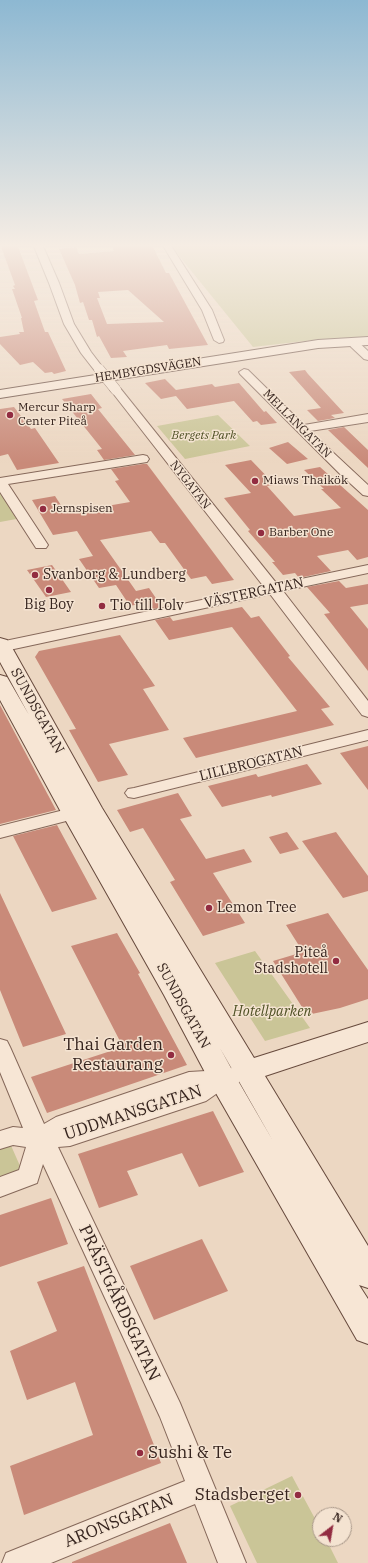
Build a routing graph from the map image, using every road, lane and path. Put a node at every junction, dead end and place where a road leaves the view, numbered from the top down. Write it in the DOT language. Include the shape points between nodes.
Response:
graph roads {
  1 [pos="66,317"];
  2 [pos="209,317"];
  3 [pos="219,340"];
  4 [pos="363,348"];
  5 [pos="244,372"];
  6 [pos="0,394"];
  7 [pos="368,418"];
  8 [pos="302,429"];
  9 [pos="143,459"];
  10 [pos="0,482"];
  11 [pos="368,492"];
  12 [pos="41,546"];
  13 [pos="368,569"];
  14 [pos="273,589"];
  15 [pos="0,646"];
  16 [pos="0,681"];
  17 [pos="368,712"];
  18 [pos="368,735"];
  19 [pos="134,793"];
  20 [pos="64,816"];
  21 [pos="0,832"];
  22 [pos="368,1032"];
  23 [pos="0,1047"];
  24 [pos="248,1071"];
  25 [pos="223,1078"];
  26 [pos="39,1139"];
  27 [pos="0,1140"];
  28 [pos="0,1187"];
  29 [pos="368,1274"];
  30 [pos="368,1329"];
  31 [pos="201,1488"];
  32 [pos="16,1563"];
  33 [pos="232,1563"];
  1 -- 14 [label="street, NYGATAN, bridge" via="86,352"];
  2 -- 3 [label="street"];
  4 -- 6 [label="main road, HEMBYGDSVÄGEN" via="318,344"];
  5 -- 8 [label="street, MELLANGATAN"];
  7 -- 8 [label="street"];
  8 -- 11 [label="street, MELLANGATAN"];
  9 -- 10 [label="street"];
  10 -- 12 [label="street"];
  13 -- 14 [label="street, VÄSTERGATAN"];
  14 -- 15 [label="street, VÄSTERGATAN"];
  14 -- 17 [label="street, NYGATAN"];
  15 -- 24 [label="main road, SUNDSGATAN" via="91,808"];
  16 -- 25 [label="main road, SUNDSGATAN"];
  18 -- 19 [label="street, LILLBROGATAN"];
  20 -- 21 [label="street"];
  22 -- 24 [label="main road"];
  23 -- 26 [label="street, PRÄSTGÅRDSGATAN"];
  24 -- 25 [label="street, UDDMANSGATAN"];
  24 -- 29 [label="main road, SUNDSGATAN"];
  25 -- 26 [label="street, UDDMANSGATAN" via="190,1098 70,1137"];
  25 -- 30 [label="main road, SUNDSGATAN"];
  26 -- 27 [label="street, UDDMANSGATAN" via="12,1136"];
  26 -- 28 [label="street" via="29,1176"];
  26 -- 31 [label="street, PRÄSTGÅRDSGATAN" via="50,1154 167,1405"];
  31 -- 32 [label="street, ARONSGATAN"];
  31 -- 33 [label="street, PRÄSTGÅRDSGATAN"];
}
